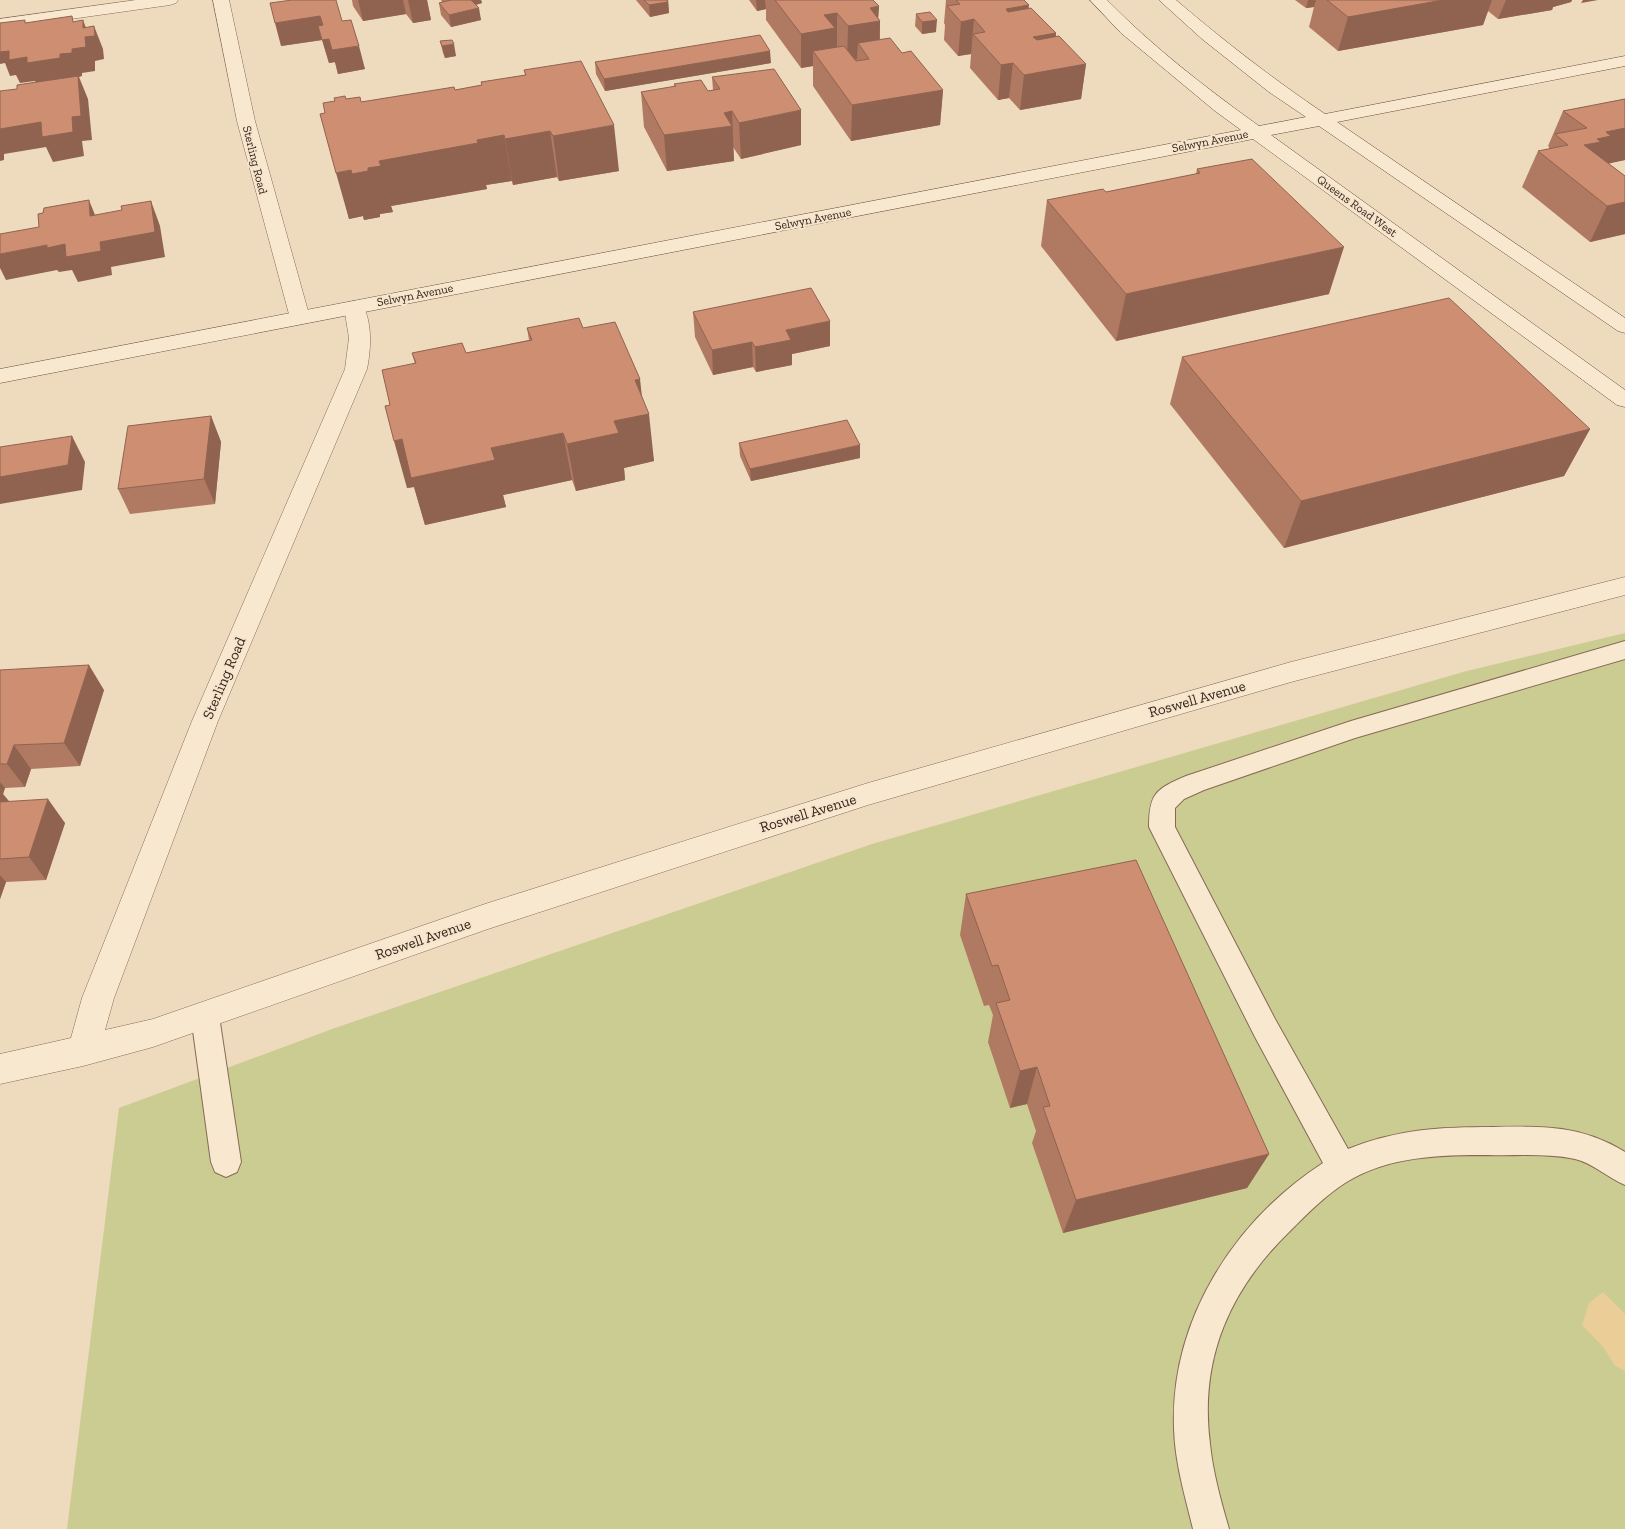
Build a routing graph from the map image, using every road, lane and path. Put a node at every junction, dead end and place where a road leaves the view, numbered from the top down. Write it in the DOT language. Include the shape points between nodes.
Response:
graph roads {
  1 [pos="170,0"];
  2 [pos="221,0"];
  3 [pos="1098,0"];
  4 [pos="1167,0"];
  5 [pos="0,24"];
  6 [pos="1625,61"];
  7 [pos="1321,120"];
  8 [pos="1255,133"];
  9 [pos="354,307"];
  10 [pos="300,318"];
  11 [pos="1625,327"];
  12 [pos="0,376"];
  13 [pos="1625,400"];
  14 [pos="1625,586"];
  15 [pos="1625,650"];
  16 [pos="205,1016"];
  17 [pos="82,1050"];
  18 [pos="0,1069"];
  19 [pos="226,1162"];
  20 [pos="1342,1168"];
  21 [pos="1625,1170"];
  22 [pos="1211,1529"];
  1 -- 5 [label="street"];
  2 -- 10 [label="street, Sterling Road" via="230,56 251,144"];
  3 -- 8 [label="street, Queens Road West" via="1127,30"];
  4 -- 7 [label="street" via="1239,61"];
  6 -- 7 [label="street, Selwyn Avenue"];
  7 -- 8 [label="street, Selwyn Avenue"];
  7 -- 11 [label="street"];
  8 -- 9 [label="street, Selwyn Avenue"];
  8 -- 13 [label="street, Queens Road West"];
  9 -- 10 [label="street, Selwyn Avenue"];
  9 -- 17 [label="street, Sterling Road" via="360,338 356,369 205,721 98,998"];
  10 -- 12 [label="street, Selwyn Avenue"];
  14 -- 16 [label="street, Roswell Avenue" via="1291,672 868,794 486,917"];
  15 -- 20 [label="lane" via="1350,730 1195,783 1175,792 1162,806 1162,827 1264,1028"];
  16 -- 17 [label="street, Roswell Avenue" via="153,1033"];
  16 -- 19 [label="lane"];
  17 -- 18 [label="street, Roswell Avenue"];
  20 -- 21 [label="lane" via="1409,1144 1475,1140 1572,1144 1599,1154"];
  20 -- 22 [label="lane" via="1303,1196 1253,1246 1224,1288 1208,1327 1192,1385 1191,1415 1194,1453"];
}
